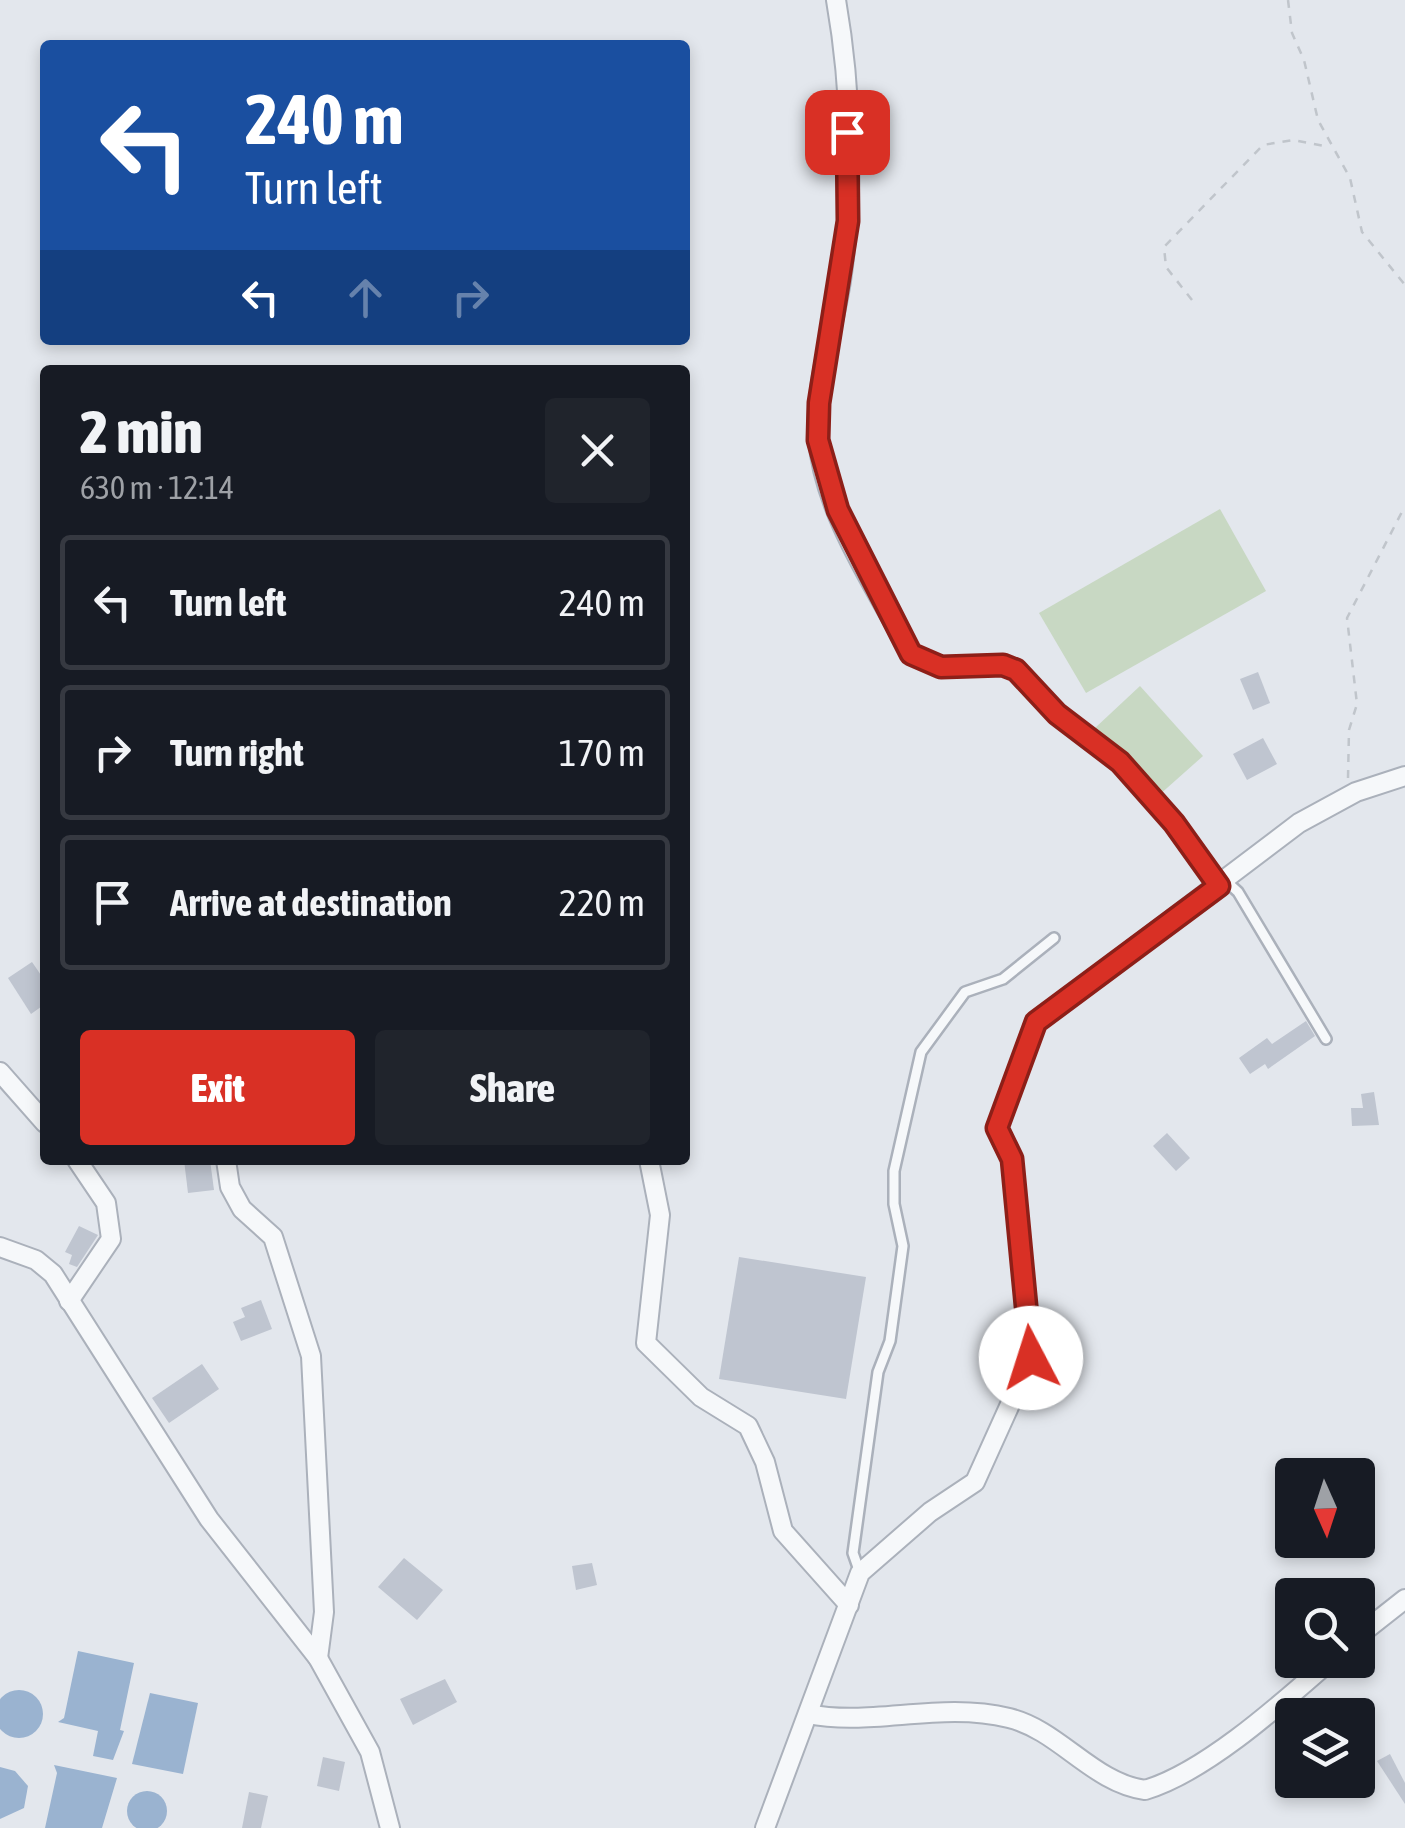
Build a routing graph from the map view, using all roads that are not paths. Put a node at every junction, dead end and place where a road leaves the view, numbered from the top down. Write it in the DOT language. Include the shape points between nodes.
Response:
graph roads {
  1 [pos="836,0"];
  2 [pos="1405,776"];
  3 [pos="1222,883"];
  4 [pos="1054,938"];
  5 [pos="1326,1038"];
  6 [pos="0,1072"];
  7 [pos="40,1117"];
  8 [pos="80,1165"];
  9 [pos="227,1165"];
  10 [pos="650,1165"];
  11 [pos="0,1247"];
  12 [pos="69,1301"];
  13 [pos="860,1573"];
  14 [pos="1405,1599"];
  15 [pos="849,1605"];
  16 [pos="1375,1623"];
  17 [pos="318,1658"];
  18 [pos="1311,1678"];
  19 [pos="808,1714"];
  20 [pos="390,1828"];
  21 [pos="765,1828"];
  1 -- 3 [label="street" via="847,75 848,221 818,440 838,510 911,654 941,667 1016,670 1057,714 1120,762"];
  2 -- 3 [label="street" via="1356,792 1299,823"];
  3 -- 5 [label="lane" via="1238,892"];
  3 -- 13 [label="street" via="1036,1022 997,1128 1012,1159 1031,1358 974,1482"];
  4 -- 13 [label="lane" via="1003,978 966,992 922,1052 894,1171 904,1246 860,1499 853,1553"];
  6 -- 7 [label="street"];
  8 -- 12 [label="street" via="106,1202 111,1239"];
  9 -- 17 [label="street" via="242,1210 273,1237 311,1356 324,1612"];
  10 -- 15 [label="street" via="660,1214 646,1343 701,1397 748,1426 765,1462 782,1531"];
  11 -- 12 [label="street" via="36,1260"];
  12 -- 17 [label="street" via="210,1520"];
  13 -- 15 [label="street"];
  14 -- 16 [label="street"];
  15 -- 19 [label="street"];
  17 -- 20 [label="street" via="370,1752"];
  18 -- 19 [label="street" via="1273,1712 1145,1790 1112,1780 1014,1719 933,1710"];
  19 -- 21 [label="street"];
}
